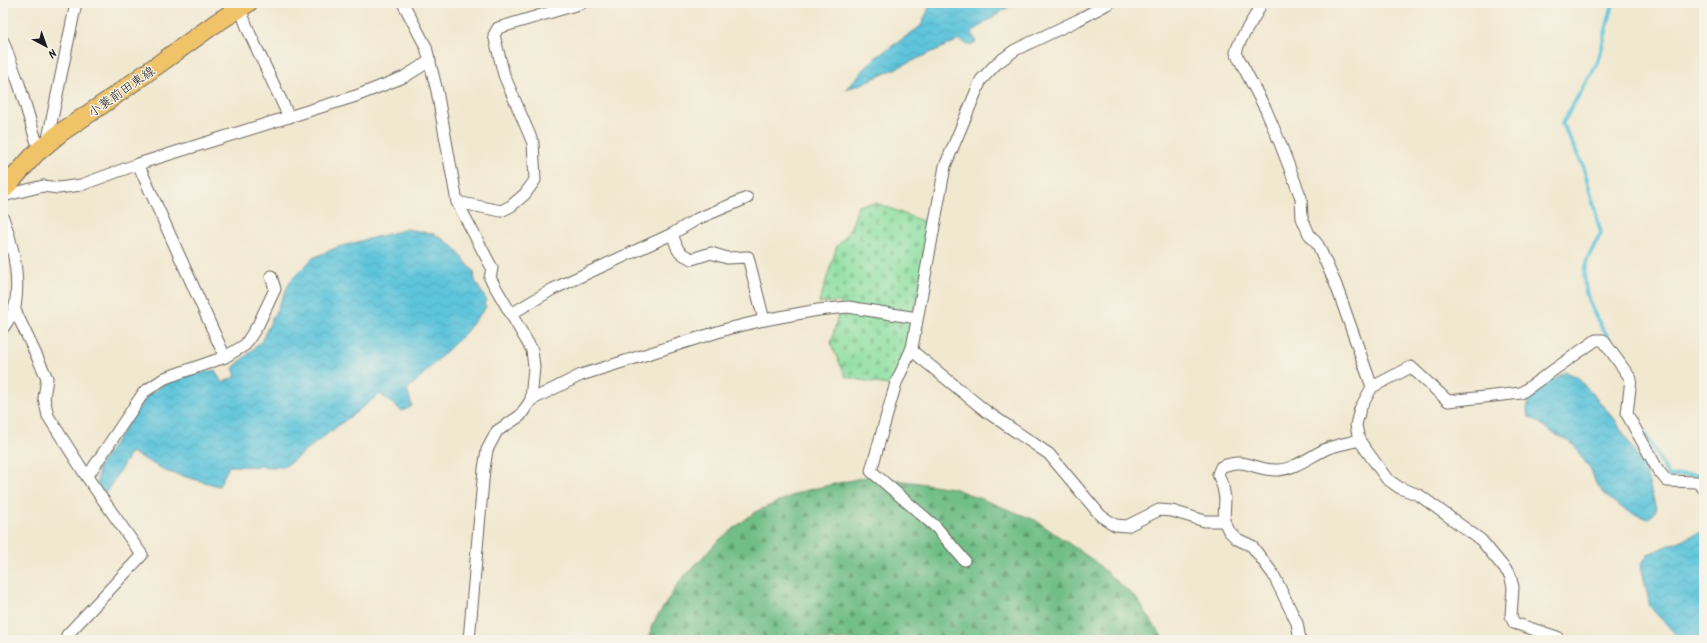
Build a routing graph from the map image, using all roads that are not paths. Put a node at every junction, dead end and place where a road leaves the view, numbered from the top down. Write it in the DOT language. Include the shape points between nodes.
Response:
graph roads {
  1 [pos="76,3"];
  2 [pos="403,3"];
  3 [pos="582,3"];
  4 [pos="1109,3"];
  5 [pos="1261,3"];
  6 [pos="242,5"];
  7 [pos="3,41"];
  8 [pos="430,61"];
  9 [pos="289,117"];
  10 [pos="43,147"];
  11 [pos="138,164"];
  12 [pos="3,190"];
  13 [pos="3,196"];
  14 [pos="747,198"];
  15 [pos="457,202"];
  16 [pos="3,218"];
  17 [pos="672,234"];
  18 [pos="271,276"];
  19 [pos="14,308"];
  20 [pos="511,314"];
  21 [pos="918,318"];
  22 [pos="764,320"];
  23 [pos="3,328"];
  24 [pos="911,350"];
  25 [pos="225,357"];
  26 [pos="1372,387"];
  27 [pos="531,400"];
  28 [pos="1359,440"];
  29 [pos="87,477"];
  30 [pos="1704,489"];
  31 [pos="1224,521"];
  32 [pos="964,560"];
  33 [pos="66,640"];
  34 [pos="469,640"];
  35 [pos="1300,640"];
  36 [pos="1559,640"];
  1 -- 10 [label="street"];
  2 -- 8 [label="street" via="426,47"];
  3 -- 15 [label="street" via="498,28 494,35 504,74 533,143 535,180 525,194 501,211"];
  4 -- 21 [label="street" via="1015,50 996,64 981,80 945,166"];
  5 -- 26 [label="street" via="1238,43 1236,53 1280,143 1301,198 1302,218 1309,234 1318,245 1336,285"];
  6 -- 9 [label="street" via="250,32"];
  6 -- 10 [label="main road, 小蓑前田東線"];
  7 -- 10 [label="street"];
  8 -- 9 [label="street" via="404,77 356,96"];
  8 -- 15 [label="street"];
  9 -- 11 [label="street"];
  10 -- 12 [label="main road, 小蓑前田東線"];
  11 -- 13 [label="street" via="81,184 58,188 43,186"];
  11 -- 25 [label="street"];
  14 -- 17 [label="street" via="697,219"];
  15 -- 20 [label="street" via="492,268 490,278"];
  16 -- 19 [label="street" via="10,236 16,280"];
  17 -- 20 [label="street" via="553,289"];
  17 -- 22 [label="street" via="678,250 692,259 710,253 727,258 748,258"];
  18 -- 25 [label="street" via="275,290 258,325 245,345"];
  19 -- 23 [label="street"];
  19 -- 29 [label="street" via="47,378 44,398 48,416"];
  20 -- 27 [label="street" via="532,350 534,367"];
  21 -- 22 [label="street" via="848,307"];
  21 -- 24 [label="street"];
  22 -- 27 [label="street" via="720,331 581,375"];
  24 -- 31 [label="street" via="987,412 1049,454 1101,516 1115,525 1127,526 1159,510 1172,511 1205,522"];
  24 -- 32 [label="street" via="896,383 871,471 936,527"];
  25 -- 29 [label="street" via="165,378 144,392"];
  26 -- 28 [label="street" via="1360,409 1356,425"];
  26 -- 30 [label="street" via="1411,367 1448,401 1521,394 1596,340 1603,340 1631,378 1627,414 1658,470 1667,480 1697,482"];
  27 -- 34 [label="street" via="520,416 497,431 488,450 484,469"];
  28 -- 31 [label="street" via="1328,448 1287,469 1263,469 1246,463 1232,462 1221,467 1218,474 1225,498"];
  28 -- 36 [label="street" via="1387,480 1419,495 1482,540 1510,575 1513,587 1511,616 1514,623"];
  29 -- 33 [label="street" via="142,555"];
  31 -- 35 [label="street" via="1237,539 1252,546 1273,574 1297,623"];
}
